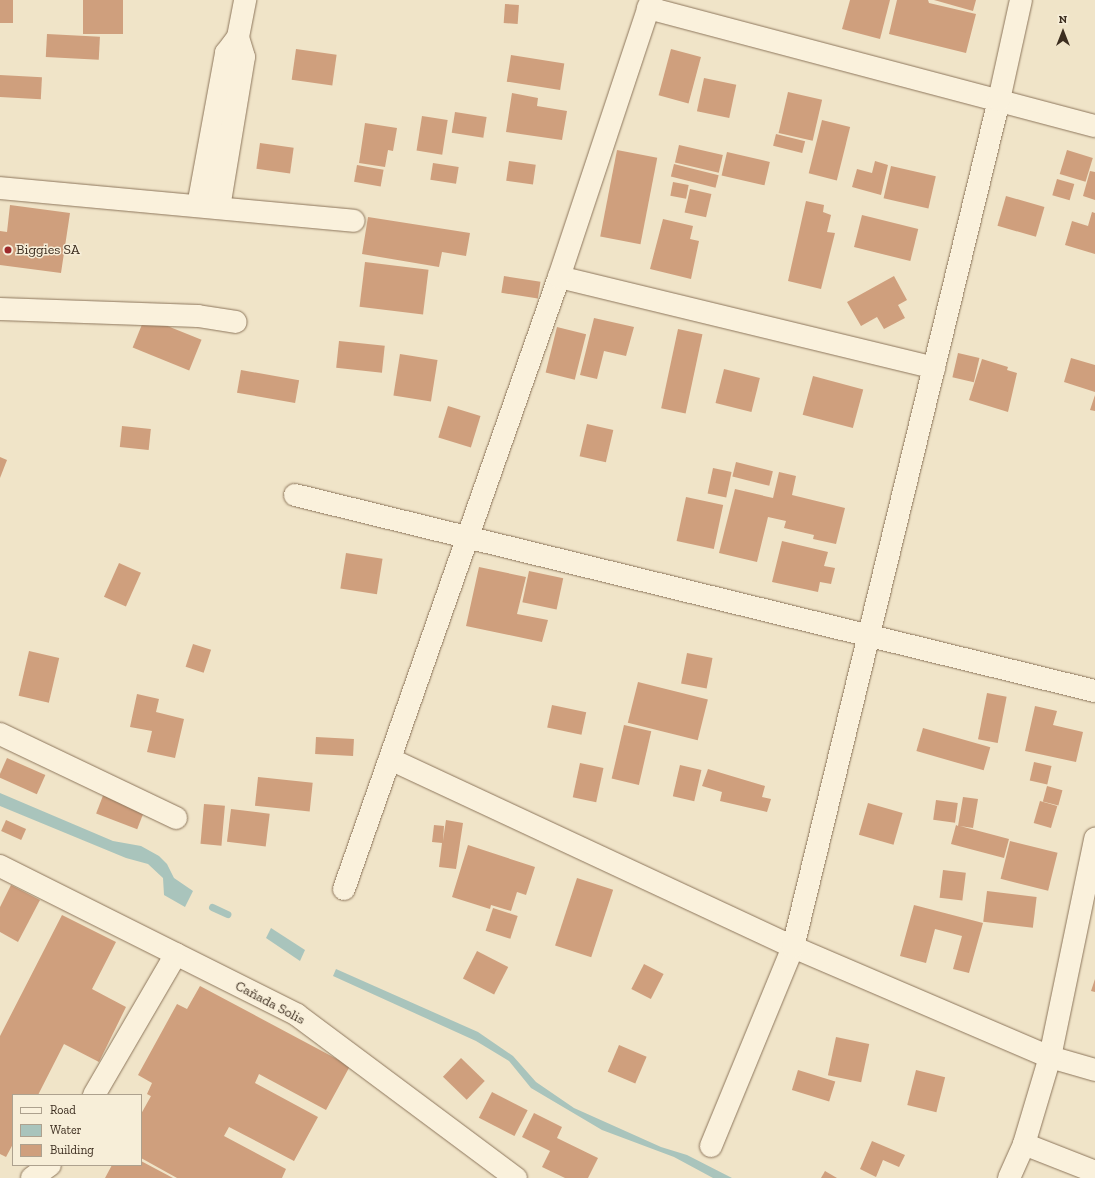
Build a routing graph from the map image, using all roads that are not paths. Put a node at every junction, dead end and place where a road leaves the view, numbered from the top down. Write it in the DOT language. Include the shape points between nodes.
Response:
graph roads {
  1 [pos="245,0"];
  2 [pos="1021,0"];
  3 [pos="650,4"];
  4 [pos="999,100"];
  5 [pos="1095,126"];
  6 [pos="0,188"];
  7 [pos="208,207"];
  8 [pos="353,221"];
  9 [pos="559,276"];
  10 [pos="0,309"];
  11 [pos="236,322"];
  12 [pos="934,368"];
  13 [pos="295,494"];
  14 [pos="468,537"];
  15 [pos="870,634"];
  16 [pos="1095,691"];
  17 [pos="0,734"];
  18 [pos="390,759"];
  19 [pos="176,818"];
  20 [pos="1095,839"];
  21 [pos="0,866"];
  22 [pos="344,889"];
  23 [pos="792,947"];
  24 [pos="176,954"];
  25 [pos="1050,1056"];
  26 [pos="1095,1070"];
  27 [pos="95,1094"];
  28 [pos="1024,1144"];
  29 [pos="711,1146"];
  30 [pos="49,1166"];
  31 [pos="1095,1172"];
  32 [pos="32,1178"];
  33 [pos="516,1178"];
  34 [pos="1009,1178"];
  1 -- 7 [label="street" via="238,37 226,53"];
  2 -- 4 [label="street"];
  3 -- 4 [label="street"];
  3 -- 9 [label="street"];
  4 -- 5 [label="street"];
  4 -- 12 [label="street"];
  6 -- 7 [label="street"];
  7 -- 8 [label="street"];
  9 -- 12 [label="street"];
  9 -- 14 [label="street"];
  10 -- 11 [label="street" via="198,316"];
  12 -- 15 [label="street"];
  13 -- 14 [label="street"];
  14 -- 15 [label="street"];
  14 -- 18 [label="street"];
  15 -- 16 [label="street"];
  15 -- 23 [label="street"];
  17 -- 19 [label="street"];
  18 -- 22 [label="street"];
  18 -- 23 [label="street"];
  20 -- 25 [label="street"];
  21 -- 24 [label="street, Cañada Solis"];
  23 -- 25 [label="street"];
  23 -- 29 [label="street"];
  24 -- 27 [label="street"];
  24 -- 33 [label="street, Cañada Solis" via="297,1015"];
  25 -- 26 [label="street"];
  25 -- 28 [label="street"];
  28 -- 31 [label="street"];
  28 -- 34 [label="street"];
  30 -- 32 [label="street"];
}
